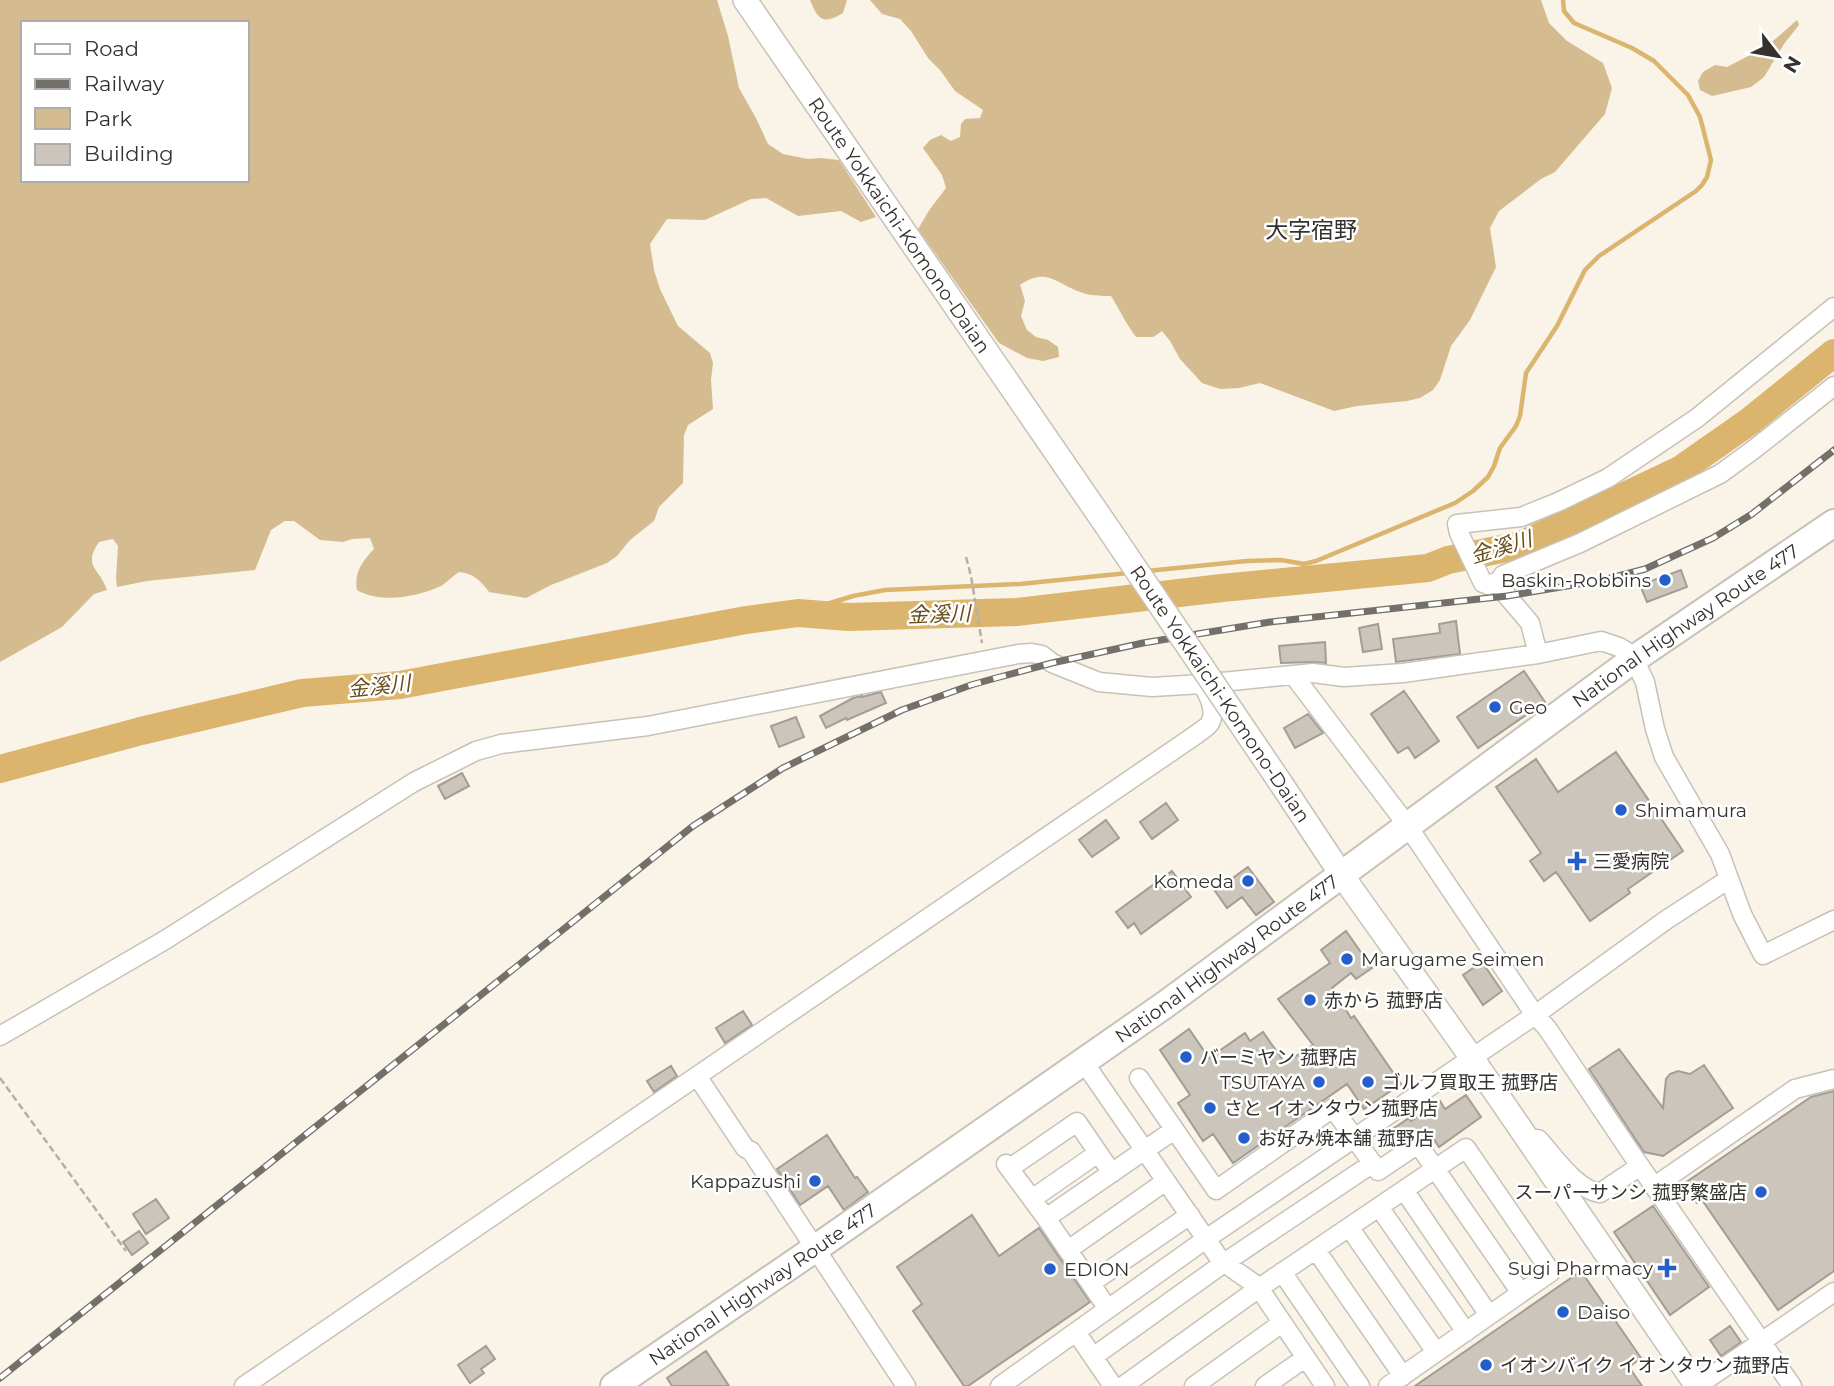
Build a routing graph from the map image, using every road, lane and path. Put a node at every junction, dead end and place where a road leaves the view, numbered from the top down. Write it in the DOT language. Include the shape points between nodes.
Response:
graph roads {
  1 [pos="745,0"];
  2 [pos="1834,307"];
  3 [pos="1834,386"];
  4 [pos="1834,523"];
  5 [pos="966,557"];
  6 [pos="1499,581"];
  7 [pos="981,637"];
  8 [pos="1538,654"];
  9 [pos="1634,659"];
  10 [pos="1294,676"];
  11 [pos="1202,684"];
  12 [pos="1407,825"];
  13 [pos="1341,874"];
  14 [pos="1729,879"];
  15 [pos="1834,920"];
  16 [pos="1166,1003"];
  17 [pos="1535,1015"];
  18 [pos="0,1036"];
  19 [pos="1472,1058"];
  20 [pos="1083,1061"];
  21 [pos="697,1076"];
  22 [pos="1444,1077"];
  23 [pos="0,1078"];
  24 [pos="1139,1078"];
  25 [pos="1834,1079"];
  26 [pos="1497,1095"];
  27 [pos="1025,1102"];
  28 [pos="1112,1103"];
  29 [pos="1174,1129"];
  30 [pos="1354,1138"];
  31 [pos="1145,1150"];
  32 [pos="1098,1153"];
  33 [pos="1640,1166"];
  34 [pos="1376,1167"];
  35 [pos="1436,1168"];
  36 [pos="1112,1172"];
  37 [pos="1166,1181"];
  38 [pos="1655,1186"];
  39 [pos="1404,1190"];
  40 [pos="1032,1199"];
  41 [pos="1383,1204"];
  42 [pos="1189,1215"];
  43 [pos="1046,1218"];
  44 [pos="1349,1227"];
  45 [pos="1206,1239"];
  46 [pos="816,1248"];
  47 [pos="1068,1250"];
  48 [pos="1316,1250"];
  49 [pos="125,1251"];
  50 [pos="1224,1263"];
  51 [pos="1282,1272"];
  52 [pos="1621,1275"];
  53 [pos="1091,1283"];
  54 [pos="1259,1289"];
  55 [pos="1834,1292"];
  56 [pos="1521,1293"];
  57 [pos="1108,1309"];
  58 [pos="1489,1315"];
  59 [pos="1282,1323"];
  60 [pos="1076,1332"];
  61 [pos="1466,1332"];
  62 [pos="1762,1341"];
  63 [pos="1436,1352"];
  64 [pos="1093,1357"];
  65 [pos="1305,1358"];
  66 [pos="1395,1381"];
  67 [pos="244,1386"];
  68 [pos="614,1386"];
  69 [pos="906,1386"];
  70 [pos="1000,1386"];
  71 [pos="1113,1386"];
  72 [pos="1123,1386"];
  73 [pos="1194,1386"];
  74 [pos="1265,1386"];
  75 [pos="1325,1386"];
  76 [pos="1360,1386"];
  77 [pos="1697,1386"];
  78 [pos="1792,1386"];
  1 -- 13 [label="main road, Route Yokkaichi-Komono-Daian, bridge"];
  2 -- 6 [label="street" via="1698,418 1608,478 1521,517 1457,524 1483,583"];
  3 -- 6 [label="street" via="1720,474 1503,575"];
  4 -- 9 [label="highway, National Highway Route 477"];
  5 -- 7 [label="path"];
  6 -- 8 [label="street" via="1531,623"];
  8 -- 9 [label="street" via="1601,641"];
  8 -- 10 [label="street" via="1403,673"];
  9 -- 12 [label="highway, National Highway Route 477"];
  9 -- 14 [label="street" via="1664,757 1720,854"];
  10 -- 11 [label="street"];
  10 -- 12 [label="street"];
  11 -- 18 [label="street" via="1152,687 1099,682 1042,655 1018,654 648,726 476,751 414,782 165,940"];
  11 -- 21 [label="street" via="1212,715 1197,734"];
  12 -- 13 [label="highway, National Highway Route 477"];
  12 -- 17 [label="street"];
  13 -- 16 [label="highway, National Highway Route 477"];
  13 -- 19 [label="main road, Route Yokkaichi-Komono-Daian"];
  14 -- 15 [label="street" via="1763,955"];
  14 -- 17 [label="street"];
  16 -- 20 [label="highway, National Highway Route 477"];
  16 -- 28 [label="street" via="1101,1067"];
  17 -- 19 [label="street"];
  17 -- 33 [label="street"];
  19 -- 22 [label="street"];
  19 -- 26 [label="main road, Route Yokkaichi-Komono-Daian"];
  20 -- 27 [label="highway, National Highway Route 477"];
  20 -- 28 [label="street"];
  21 -- 46 [label="street"];
  21 -- 67 [label="street"];
  22 -- 30 [label="street"];
  22 -- 52 [label="street" via="1465,1071 1472,1076 1549,1189"];
  23 -- 49 [label="path"];
  24 -- 29 [label="street"];
  25 -- 38 [label="street" via="1795,1089"];
  26 -- 33 [label="street" via="1591,1192 1600,1193"];
  26 -- 52 [label="main road, Route Yokkaichi-Komono-Daian"];
  27 -- 28 [label="street" via="1061,1084 1080,1081 1090,1083"];
  27 -- 46 [label="highway, National Highway Route 477"];
  28 -- 31 [label="street"];
  29 -- 30 [label="street" via="1216,1189 1333,1108"];
  29 -- 31 [label="street"];
  30 -- 34 [label="street"];
  30 -- 45 [label="street"];
  31 -- 36 [label="street"];
  31 -- 37 [label="street"];
  32 -- 36 [label="street"];
  32 -- 40 [label="street"];
  32 -- 40 [label="street" via="1077,1122 1008,1166"];
  33 -- 38 [label="street"];
  34 -- 35 [label="street" via="1418,1144"];
  34 -- 41 [label="street"];
  34 -- 50 [label="street"];
  35 -- 39 [label="street"];
  35 -- 56 [label="street"];
  35 -- 56 [label="street" via="1466,1148 1551,1272"];
  36 -- 43 [label="street"];
  37 -- 42 [label="street"];
  37 -- 47 [label="street"];
  38 -- 62 [label="street"];
  39 -- 41 [label="street"];
  39 -- 58 [label="street"];
  40 -- 43 [label="street"];
  41 -- 44 [label="street"];
  41 -- 61 [label="street"];
  42 -- 45 [label="street"];
  42 -- 53 [label="street"];
  43 -- 47 [label="street"];
  44 -- 48 [label="street"];
  44 -- 63 [label="street"];
  45 -- 50 [label="street"];
  45 -- 57 [label="street"];
  46 -- 68 [label="highway, National Highway Route 477"];
  46 -- 69 [label="street"];
  47 -- 53 [label="street"];
  48 -- 51 [label="street"];
  48 -- 66 [label="street"];
  50 -- 54 [label="street"];
  50 -- 64 [label="street"];
  51 -- 54 [label="street"];
  51 -- 76 [label="street"];
  52 -- 77 [label="main road, Route Yokkaichi-Komono-Daian"];
  53 -- 57 [label="street"];
  54 -- 59 [label="street"];
  54 -- 72 [label="street"];
  55 -- 62 [label="street"];
  56 -- 58 [label="street"];
  57 -- 60 [label="street"];
  58 -- 61 [label="street"];
  59 -- 65 [label="street"];
  59 -- 73 [label="street"];
  60 -- 64 [label="street"];
  60 -- 70 [label="street"];
  61 -- 63 [label="street"];
  62 -- 77 [label="street"];
  62 -- 78 [label="street"];
  63 -- 66 [label="street"];
  64 -- 71 [label="street"];
  65 -- 74 [label="street"];
  65 -- 75 [label="street"];
}
